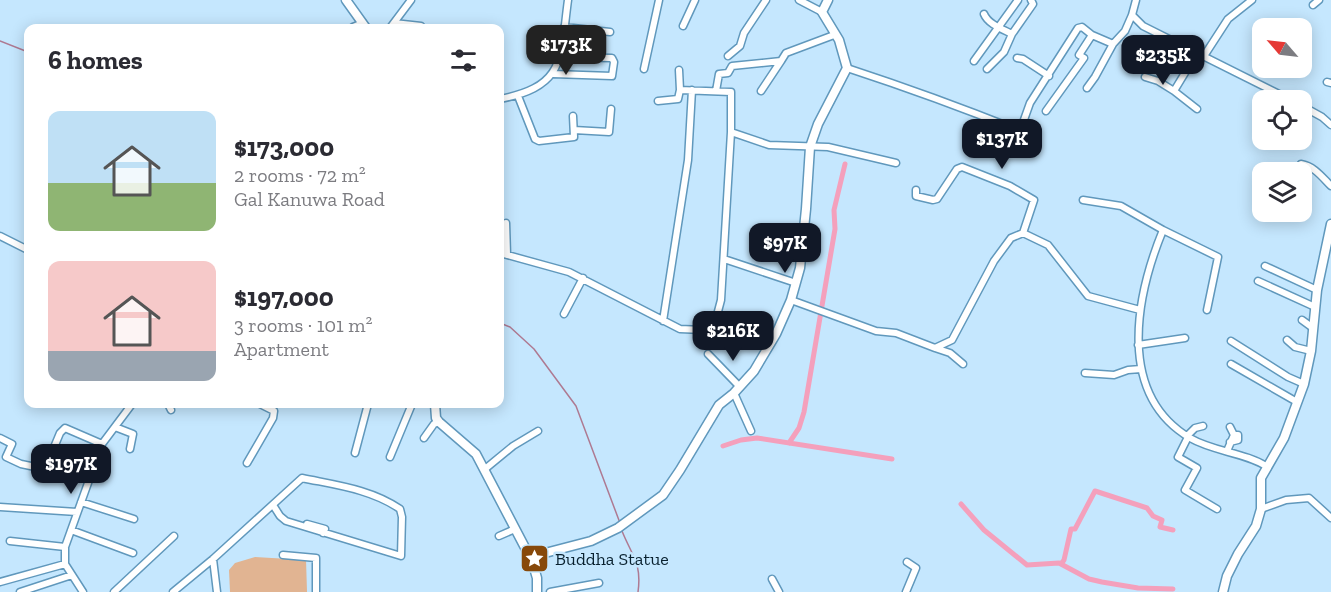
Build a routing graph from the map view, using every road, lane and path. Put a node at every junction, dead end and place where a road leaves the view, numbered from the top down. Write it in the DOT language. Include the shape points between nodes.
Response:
graph roads {
  1 [pos="346,0"];
  2 [pos="411,0"];
  3 [pos="568,0"];
  4 [pos="659,0"];
  5 [pos="695,0"];
  6 [pos="766,0"];
  7 [pos="799,0"];
  8 [pos="828,0"];
  9 [pos="1017,0"];
  10 [pos="1031,0"];
  11 [pos="1136,0"];
  12 [pos="1252,0"];
  13 [pos="1319,0"];
  14 [pos="1313,5"];
  15 [pos="822,12"];
  16 [pos="984,14"];
  17 [pos="1132,15"];
  18 [pos="363,24"];
  19 [pos="393,24"];
  20 [pos="683,26"];
  21 [pos="564,27"];
  22 [pos="997,27"];
  23 [pos="610,32"];
  24 [pos="1012,34"];
  25 [pos="834,35"];
  26 [pos="1092,35"];
  27 [pos="1113,44"];
  28 [pos="1200,54"];
  29 [pos="729,56"];
  30 [pos="560,57"];
  31 [pos="1017,58"];
  32 [pos="974,60"];
  33 [pos="781,61"];
  34 [pos="847,68"];
  35 [pos="644,69"];
  36 [pos="987,69"];
  37 [pos="679,70"];
  38 [pos="553,74"];
  39 [pos="1049,76"];
  40 [pos="1145,77"];
  41 [pos="1087,88"];
  42 [pos="680,90"];
  43 [pos="692,90"];
  44 [pos="1271,90"];
  45 [pos="716,91"];
  46 [pos="760,91"];
  47 [pos="1174,91"];
  48 [pos="519,96"];
  49 [pos="504,98"];
  50 [pos="658,101"];
  51 [pos="611,109"];
  52 [pos="1197,109"];
  53 [pos="1046,111"];
  54 [pos="1312,112"];
  55 [pos="573,117"];
  56 [pos="1331,125"];
  57 [pos="574,130"];
  58 [pos="731,132"];
  59 [pos="810,147"];
  60 [pos="896,163"];
  61 [pos="1312,168"];
  62 [pos="1331,186"];
  63 [pos="916,190"];
  64 [pos="1083,200"];
  65 [pos="506,223"];
  66 [pos="1331,224"];
  67 [pos="1163,230"];
  68 [pos="1023,233"];
  69 [pos="0,236"];
  70 [pos="1328,247"];
  71 [pos="24,248"];
  72 [pos="504,254"];
  73 [pos="507,255"];
  74 [pos="724,259"];
  75 [pos="1265,266"];
  76 [pos="583,278"];
  77 [pos="1258,281"];
  78 [pos="796,283"];
  79 [pos="1317,290"];
  80 [pos="791,300"];
  81 [pos="1316,307"];
  82 [pos="1140,310"];
  83 [pos="1206,310"];
  84 [pos="564,314"];
  85 [pos="663,321"];
  86 [pos="1302,321"];
  87 [pos="1313,328"];
  88 [pos="1185,338"];
  89 [pos="1287,340"];
  90 [pos="1231,341"];
  91 [pos="1138,345"];
  92 [pos="935,348"];
  93 [pos="1311,351"];
  94 [pos="708,354"];
  95 [pos="963,364"];
  96 [pos="1231,364"];
  97 [pos="1141,369"];
  98 [pos="1084,373"];
  99 [pos="1304,384"];
  100 [pos="737,390"];
  101 [pos="1297,402"];
  102 [pos="129,408"];
  103 [pos="268,408"];
  104 [pos="367,408"];
  105 [pos="410,408"];
  106 [pos="434,408"];
  107 [pos="439,422"];
  108 [pos="1203,426"];
  109 [pos="115,427"];
  110 [pos="1230,427"];
  111 [pos="538,431"];
  112 [pos="752,431"];
  113 [pos="1188,437"];
  114 [pos="0,438"];
  115 [pos="424,438"];
  116 [pos="102,444"];
  117 [pos="130,449"];
  118 [pos="1227,451"];
  119 [pos="355,453"];
  120 [pos="390,457"];
  121 [pos="247,463"];
  122 [pos="1268,467"];
  123 [pos="485,469"];
  124 [pos="81,502"];
  125 [pos="273,505"];
  126 [pos="0,507"];
  127 [pos="1261,508"];
  128 [pos="1217,509"];
  129 [pos="77,512"];
  130 [pos="1331,518"];
  131 [pos="134,519"];
  132 [pos="306,524"];
  133 [pos="515,529"];
  134 [pos="71,530"];
  135 [pos="323,533"];
  136 [pos="174,536"];
  137 [pos="498,536"];
  138 [pos="10,541"];
  139 [pos="65,547"];
  140 [pos="133,553"];
  141 [pos="283,555"];
  142 [pos="213,558"];
  143 [pos="531,561"];
  144 [pos="907,562"];
  145 [pos="65,564"];
  146 [pos="72,575"];
  147 [pos="772,579"];
  148 [pos="0,582"];
  149 [pos="599,583"];
  150 [pos="20,592"];
  151 [pos="83,592"];
  152 [pos="114,592"];
  153 [pos="173,592"];
  154 [pos="217,592"];
  155 [pos="316,592"];
  156 [pos="537,592"];
  157 [pos="550,592"];
  158 [pos="779,592"];
  159 [pos="906,592"];
  160 [pos="1223,592"];
  1 -- 18 [label="street"];
  2 -- 19 [label="street"];
  3 -- 21 [label="street"];
  4 -- 35 [label="street"];
  5 -- 20 [label="street"];
  6 -- 29 [label="street" via="740,46"];
  7 -- 15 [label="street"];
  8 -- 15 [label="street"];
  9 -- 22 [label="street"];
  10 -- 24 [label="street" via="1033,4"];
  11 -- 17 [label="street"];
  12 -- 28 [label="street" via="1228,19"];
  13 -- 14 [label="street"];
  15 -- 25 [label="street"];
  16 -- 22 [label="street"];
  17 -- 27 [label="street"];
  17 -- 28 [label="street" via="1143,26"];
  21 -- 23 [label="street"];
  21 -- 30 [label="street"];
  22 -- 24 [label="street"];
  22 -- 32 [label="street"];
  24 -- 36 [label="street" via="1004,52"];
  25 -- 33 [label="street" via="786,53"];
  25 -- 34 [label="street"];
  26 -- 27 [label="street"];
  26 -- 39 [label="street" via="1078,28"];
  26 -- 53 [label="street" via="1079,55 1084,58"];
  27 -- 41 [label="street"];
  28 -- 44 [label="street"];
  28 -- 47 [label="street"];
  30 -- 38 [label="street"];
  30 -- 38 [label="street" via="612,58 612,76"];
  31 -- 39 [label="street"];
  33 -- 45 [label="street" via="732,66 728,73 719,74"];
  33 -- 46 [label="street"];
  34 -- 39 [label="street" via="1020,131 1030,103"];
  34 -- 59 [label="street"];
  37 -- 42 [label="street"];
  38 -- 48 [label="street" via="536,89"];
  40 -- 47 [label="street"];
  42 -- 43 [label="street"];
  42 -- 50 [label="street" via="678,99"];
  43 -- 45 [label="street"];
  43 -- 85 [label="street" via="688,160"];
  45 -- 58 [label="street" via="731,92 733,96"];
  47 -- 52 [label="street"];
  48 -- 49 [label="street"];
  48 -- 57 [label="street" via="535,139 574,137"];
  51 -- 57 [label="street" via="609,132"];
  54 -- 56 [label="street"];
  55 -- 57 [label="street"];
  58 -- 59 [label="street" via="769,145"];
  58 -- 74 [label="street"];
  59 -- 60 [label="street" via="828,147"];
  59 -- 78 [label="street"];
  61 -- 62 [label="street"];
  63 -- 68 [label="street" via="916,196 937,199 962,167 1010,186 1034,200"];
  64 -- 67 [label="street" via="1121,206"];
  65 -- 73 [label="street"];
  66 -- 70 [label="street"];
  67 -- 82 [label="street"];
  67 -- 83 [label="street" via="1218,257"];
  68 -- 82 [label="street" via="1048,245 1088,296"];
  68 -- 92 [label="street" via="1011,238 994,261 952,340"];
  69 -- 71 [label="street"];
  70 -- 79 [label="street"];
  72 -- 73 [label="street"];
  73 -- 76 [label="street"];
  74 -- 78 [label="street"];
  74 -- 85 [label="street" via="716,319 703,330 693,331"];
  75 -- 79 [label="street"];
  76 -- 84 [label="street"];
  76 -- 85 [label="street"];
  77 -- 81 [label="street"];
  78 -- 80 [label="street"];
  79 -- 81 [label="street"];
  80 -- 92 [label="street"];
  80 -- 100 [label="street" via="754,371"];
  81 -- 87 [label="street"];
  82 -- 91 [label="street"];
  86 -- 87 [label="street"];
  87 -- 93 [label="street"];
  88 -- 91 [label="street"];
  89 -- 93 [label="street"];
  90 -- 99 [label="street"];
  91 -- 97 [label="street"];
  92 -- 95 [label="street" via="950,353"];
  93 -- 99 [label="street"];
  94 -- 100 [label="street"];
  96 -- 101 [label="street"];
  97 -- 98 [label="street" via="1114,375"];
  97 -- 113 [label="street" via="1150,397 1163,416"];
  99 -- 101 [label="street"];
  100 -- 112 [label="street"];
  100 -- 143 [label="street" via="719,405 663,495 591,542 545,553"];
  101 -- 122 [label="street"];
  102 -- 109 [label="street"];
  103 -- 121 [label="street" via="274,411 273,418"];
  104 -- 119 [label="street"];
  105 -- 120 [label="street"];
  106 -- 107 [label="street"];
  107 -- 115 [label="street"];
  107 -- 123 [label="street" via="476,454"];
  108 -- 113 [label="street" via="1195,428"];
  109 -- 116 [label="street"];
  109 -- 117 [label="street" via="133,434"];
  110 -- 118 [label="street" via="1238,440 1230,442"];
  111 -- 123 [label="street"];
  113 -- 118 [label="street"];
  113 -- 128 [label="street" via="1178,457 1197,468 1185,490"];
  114 -- 116 [label="street" via="12,444 6,457 45,469 65,429"];
  116 -- 124 [label="street"];
  118 -- 122 [label="street" via="1256,459"];
  122 -- 127 [label="street" via="1261,478"];
  123 -- 133 [label="street"];
  124 -- 129 [label="street"];
  124 -- 131 [label="street"];
  125 -- 135 [label="street" via="286,521"];
  125 -- 135 [label="street" via="302,478 349,487 389,501 400,508 401,556"];
  125 -- 142 [label="street"];
  126 -- 129 [label="street"];
  127 -- 130 [label="street" via="1309,498"];
  127 -- 160 [label="street"];
  129 -- 134 [label="street"];
  132 -- 135 [label="street" via="326,529"];
  133 -- 137 [label="street"];
  133 -- 143 [label="street"];
  134 -- 139 [label="street"];
  134 -- 140 [label="street"];
  136 -- 152 [label="street"];
  138 -- 139 [label="street"];
  139 -- 145 [label="street"];
  141 -- 155 [label="street" via="316,558"];
  142 -- 153 [label="street"];
  142 -- 154 [label="street"];
  143 -- 156 [label="street"];
  144 -- 159 [label="street" via="916,568"];
  145 -- 146 [label="street"];
  145 -- 148 [label="street"];
  146 -- 150 [label="street"];
  146 -- 151 [label="street"];
  147 -- 158 [label="street"];
  149 -- 157 [label="street"];
}
